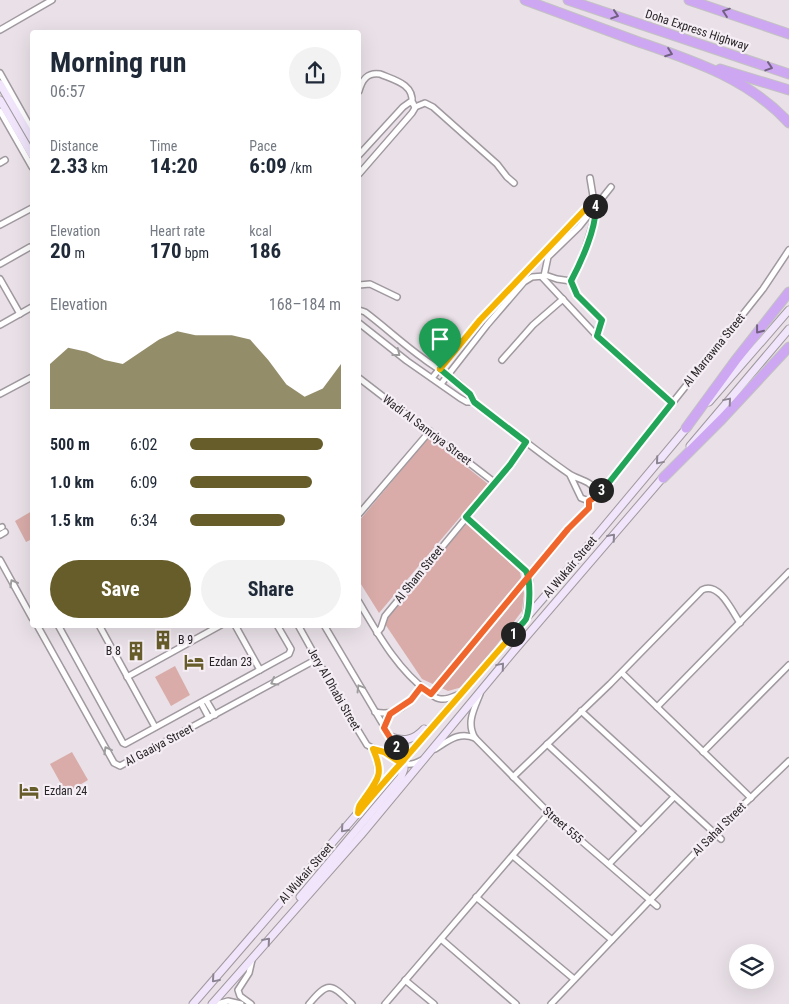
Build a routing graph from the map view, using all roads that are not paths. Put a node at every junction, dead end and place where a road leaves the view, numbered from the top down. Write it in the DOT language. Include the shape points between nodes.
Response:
graph roads {
  1 [pos="52,0"];
  2 [pos="525,0"];
  3 [pos="568,0"];
  4 [pos="690,0"];
  5 [pos="0,30"];
  6 [pos="789,34"];
  7 [pos="703,65"];
  8 [pos="0,73"];
  9 [pos="789,74"];
  10 [pos="0,84"];
  11 [pos="361,84"];
  12 [pos="789,90"];
  13 [pos="0,100"];
  14 [pos="413,105"];
  15 [pos="0,111"];
  16 [pos="789,122"];
  17 [pos="30,126"];
  18 [pos="30,136"];
  19 [pos="19,144"];
  20 [pos="30,151"];
  21 [pos="30,152"];
  22 [pos="361,153"];
  23 [pos="30,163"];
  24 [pos="361,172"];
  25 [pos="590,178"];
  26 [pos="514,183"];
  27 [pos="611,188"];
  28 [pos="594,200"];
  29 [pos="595,208"];
  30 [pos="30,209"];
  31 [pos="0,226"];
  32 [pos="30,247"];
  33 [pos="789,250"];
  34 [pos="0,264"];
  35 [pos="543,276"];
  36 [pos="0,279"];
  37 [pos="571,281"];
  38 [pos="361,285"];
  39 [pos="789,292"];
  40 [pos="397,297"];
  41 [pos="563,300"];
  42 [pos="30,309"];
  43 [pos="789,310"];
  44 [pos="361,311"];
  45 [pos="20,314"];
  46 [pos="0,325"];
  47 [pos="361,325"];
  48 [pos="789,329"];
  49 [pos="597,336"];
  50 [pos="789,347"];
  51 [pos="502,360"];
  52 [pos="440,369"];
  53 [pos="449,375"];
  54 [pos="30,378"];
  55 [pos="432,378"];
  56 [pos="361,383"];
  57 [pos="441,384"];
  58 [pos="0,393"];
  59 [pos="474,402"];
  60 [pos="672,403"];
  61 [pos="686,428"];
  62 [pos="430,431"];
  63 [pos="526,442"];
  64 [pos="570,475"];
  65 [pos="663,478"];
  66 [pos="494,482"];
  67 [pos="596,492"];
  68 [pos="589,501"];
  69 [pos="361,512"];
  70 [pos="466,517"];
  71 [pos="0,560"];
  72 [pos="789,572"];
  73 [pos="529,577"];
  74 [pos="361,605"];
  75 [pos="30,614"];
  76 [pos="526,619"];
  77 [pos="740,623"];
  78 [pos="39,628"];
  79 [pos="60,628"];
  80 [pos="101,628"];
  81 [pos="216,628"];
  82 [pos="237,628"];
  83 [pos="279,628"];
  84 [pos="300,628"];
  85 [pos="326,628"];
  86 [pos="377,633"];
  87 [pos="317,659"];
  88 [pos="789,665"];
  89 [pos="260,670"];
  90 [pos="622,672"];
  91 [pos="127,677"];
  92 [pos="421,687"];
  93 [pos="482,689"];
  94 [pos="431,694"];
  95 [pos="460,694"];
  96 [pos="203,701"];
  97 [pos="658,707"];
  98 [pos="375,712"];
  99 [pos="581,712"];
  100 [pos="390,714"];
  101 [pos="212,717"];
  102 [pos="438,719"];
  103 [pos="155,727"];
  104 [pos="384,728"];
  105 [pos="389,736"];
  106 [pos="475,738"];
  107 [pos="547,744"];
  108 [pos="373,749"];
  109 [pos="703,752"];
  110 [pos="431,753"];
  111 [pos="789,761"];
  112 [pos="403,762"];
  113 [pos="513,777"];
  114 [pos="674,797"];
  115 [pos="751,798"];
  116 [pos="358,813"];
  117 [pos="550,813"];
  118 [pos="640,831"];
  119 [pos="714,833"];
  120 [pos="721,839"];
  121 [pos="513,856"];
  122 [pos="609,864"];
  123 [pos="476,897"];
  124 [pos="650,900"];
  125 [pos="657,906"];
  126 [pos="287,918"];
  127 [pos="441,939"];
  128 [pos="612,940"];
  129 [pos="252,958"];
  130 [pos="405,980"];
  131 [pos="574,980"];
  132 [pos="193,1004"];
  133 [pos="212,1004"];
  134 [pos="217,1004"];
  135 [pos="241,1004"];
  136 [pos="251,1004"];
  137 [pos="309,1004"];
  138 [pos="352,1004"];
  139 [pos="384,1004"];
  140 [pos="434,1004"];
  141 [pos="516,1004"];
  142 [pos="551,1004"];
  1 -- 5 [label="street"];
  2 -- 7 [label="highway, one-way"];
  3 -- 9 [label="highway, Doha Express Highway, one-way"];
  6 -- 4 [label="highway, Doha Express Highway, one-way"];
  7 -- 12 [label="highway"];
  7 -- 16 [label="highway" via="752,90"];
  8 -- 17 [label="street"];
  10 -- 18 [label="main road"];
  11 -- 14 [label="street" via="366,77 380,74 409,88"];
  13 -- 20 [label="main road"];
  14 -- 22 [label="street" via="403,107"];
  14 -- 24 [label="street" via="412,113"];
  14 -- 26 [label="street" via="425,103 433,107"];
  15 -- 19 [label="street"];
  19 -- 21 [label="main road"];
  19 -- 23 [label="street"];
  25 -- 28 [label="street"];
  27 -- 29 [label="street"];
  28 -- 29 [label="street"];
  28 -- 52 [label="street" via="480,320"];
  29 -- 35 [label="street" via="550,255"];
  29 -- 37 [label="street" via="584,252"];
  30 -- 31 [label="street"];
  32 -- 34 [label="street"];
  33 -- 60 [label="street, Al Marrawna Street" via="763,289"];
  35 -- 37 [label="street"];
  35 -- 41 [label="street"];
  35 -- 53 [label="street" via="524,282"];
  36 -- 45 [label="street"];
  37 -- 49 [label="street" via="577,295 602,320"];
  38 -- 40 [label="street" via="370,284"];
  39 -- 61 [label="highway, one-way"];
  41 -- 49 [label="street"];
  41 -- 51 [label="street" via="533,325"];
  42 -- 45 [label="street"];
  43 -- 61 [label="main road, Al Wukair Street"];
  44 -- 52 [label="street"];
  45 -- 46 [label="street"];
  47 -- 55 [label="street, one-way"];
  65 -- 48 [label="main road, Al Wukair Street, one-way"];
  49 -- 60 [label="street"];
  50 -- 65 [label="highway"];
  52 -- 53 [label="street"];
  52 -- 55 [label="street"];
  53 -- 57 [label="street"];
  53 -- 59 [label="street" via="470,394"];
  54 -- 58 [label="street"];
  55 -- 57 [label="street"];
  56 -- 62 [label="street, Wadi Al Samriya Street"];
  57 -- 59 [label="street" via="467,402"];
  59 -- 63 [label="street"];
  60 -- 67 [label="street, Al Marrawna Street" via="607,485"];
  61 -- 76 [label="main road, Al Wukair Street, one-way"];
  62 -- 66 [label="street, Wadi Al Samriya Street"];
  62 -- 69 [label="street"];
  63 -- 64 [label="street"];
  63 -- 66 [label="street, Al Sham Street"];
  64 -- 67 [label="street" via="591,484"];
  64 -- 68 [label="street" via="581,498"];
  93 -- 65 [label="main road, Al Wukair Street, one-way"];
  66 -- 70 [label="street, Al Sham Street"];
  67 -- 68 [label="street, Al Marrawna Street"];
  68 -- 73 [label="street, Al Marrawna Street" via="589,508"];
  70 -- 73 [label="street"];
  70 -- 86 [label="street, Al Sham Street" via="385,616"];
  75 -- 71 [label="street, one-way"];
  72 -- 77 [label="street"];
  73 -- 76 [label="street"];
  73 -- 94 [label="street, Al Marrawna Street"];
  74 -- 86 [label="street"];
  76 -- 95 [label="main road, Al Wukair Street"];
  77 -- 90 [label="street" via="717,590 705,588"];
  77 -- 97 [label="street"];
  101 -- 78 [label="street, Al Gaaiya Street, one-way" via="122,766 115,764"];
  79 -- 103 [label="street" via="122,742 126,744"];
  80 -- 91 [label="street"];
  81 -- 91 [label="street"];
  82 -- 89 [label="street"];
  83 -- 89 [label="street" via="291,652"];
  84 -- 87 [label="street, Jery Al Dhabi Street"];
  98 -- 85 [label="street, Jery Al Dhabi Street, one-way"];
  86 -- 92 [label="street"];
  87 -- 101 [label="street, Al Gaaiya Street, one-way"];
  87 -- 108 [label="street, Jery Al Dhabi Street" via="360,734"];
  88 -- 109 [label="street"];
  89 -- 96 [label="street"];
  90 -- 97 [label="street"];
  90 -- 99 [label="street"];
  91 -- 103 [label="street"];
  92 -- 94 [label="street"];
  92 -- 100 [label="street" via="411,700"];
  93 -- 106 [label="street" via="470,721"];
  93 -- 110 [label="main road, Al Wukair Street"];
  94 -- 95 [label="street" via="443,700"];
  95 -- 102 [label="main road, Al Wukair Street"];
  96 -- 101 [label="street"];
  96 -- 103 [label="street"];
  97 -- 109 [label="street"];
  98 -- 100 [label="street"];
  98 -- 104 [label="street, Jery Al Dhabi Street"];
  99 -- 107 [label="street"];
  99 -- 114 [label="street"];
  100 -- 104 [label="street"];
  102 -- 105 [label="main road" via="412,739"];
  102 -- 112 [label="main road, Al Wukair Street"];
  104 -- 105 [label="street, Jery Al Dhabi Street"];
  105 -- 112 [label="street, Jery Al Dhabi Street"];
  106 -- 110 [label="street" via="457,736"];
  106 -- 113 [label="street, Street 555"];
  107 -- 113 [label="street"];
  107 -- 118 [label="street"];
  108 -- 112 [label="street, Jery Al Dhabi Street"];
  108 -- 116 [label="main road" via="379,764 378,775 358,807"];
  109 -- 115 [label="street"];
  110 -- 112 [label="street" via="414,764"];
  110 -- 126 [label="main road, Al Wukair Street"];
  111 -- 115 [label="street, Al Sahal Street"];
  112 -- 116 [label="main road, Al Wukair Street"];
  112 -- 126 [label="main road" via="401,777 300,896"];
  113 -- 117 [label="street, Street 555"];
  114 -- 118 [label="street"];
  114 -- 119 [label="street"];
  115 -- 119 [label="street, Al Sahal Street"];
  116 -- 132 [label="main road, Al Wukair Street, one-way"];
  117 -- 121 [label="street"];
  117 -- 122 [label="street, Street 555"];
  118 -- 122 [label="street"];
  119 -- 120 [label="street"];
  119 -- 124 [label="street, Al Sahal Street"];
  121 -- 123 [label="street"];
  121 -- 128 [label="street"];
  122 -- 124 [label="street, Street 555"];
  123 -- 127 [label="street"];
  123 -- 131 [label="street"];
  124 -- 125 [label="street, Street 555"];
  124 -- 128 [label="street, Al Sahal Street"];
  129 -- 126 [label="main road, Al Wukair Street, one-way"];
  127 -- 130 [label="street"];
  127 -- 141 [label="street"];
  128 -- 131 [label="street, Al Sahal Street"];
  129 -- 133 [label="main road, Al Wukair Street"];
  129 -- 136 [label="street" via="250,973 238,990 241,998"];
  130 -- 139 [label="street"];
  130 -- 140 [label="street"];
  131 -- 142 [label="street, Al Sahal Street"];
  134 -- 135 [label="street" via="228,1001"];
  137 -- 138 [label="street" via="320,990 329,987 336,989"];
}
